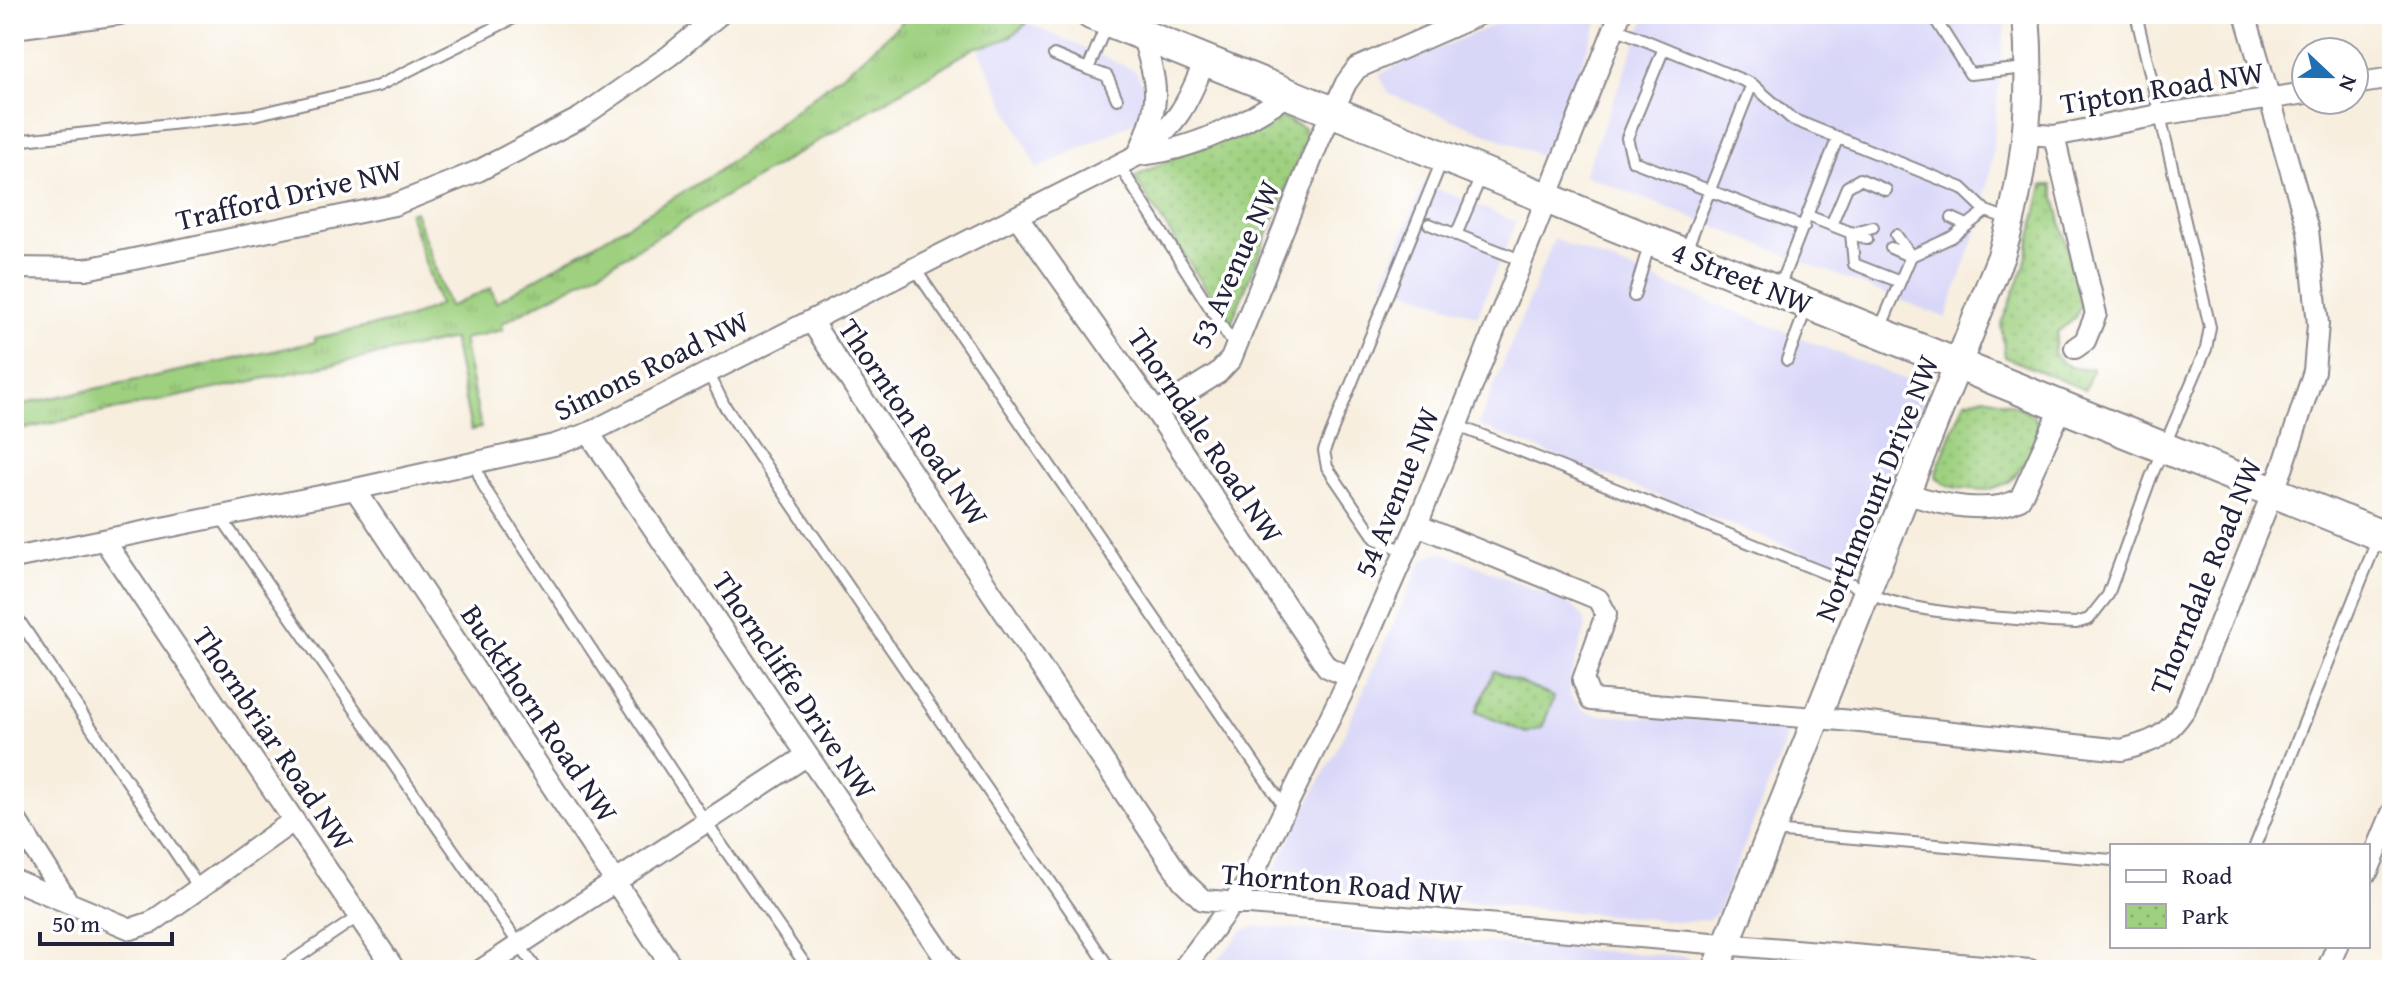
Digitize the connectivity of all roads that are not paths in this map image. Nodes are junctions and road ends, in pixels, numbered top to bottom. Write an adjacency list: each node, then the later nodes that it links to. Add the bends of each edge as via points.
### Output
1 (120, 14): 11 (street)
2 (522, 14): 29 (lane, via 378,86 254,115)
3 (720, 14): 54 (street, Trafford Drive NW, via 580,118 478,171 394,205 86,269)
4 (1480, 14): 25 (street, 53 Avenue NW, via 1367,62 1346,83)
5 (1932, 14): 16 (lane, via 1970,74)
6 (2026, 14): 16 (street, Northmount Drive NW)
7 (2136, 14): 26 (lane)
8 (2245, 14): 24 (street, Thorndale Road NW)
9 (1100, 18): 12 (main road, 4 Street NW); 17 (lane)
10 (1618, 21): 13 (lane); 35 (street, 54 Avenue NW)
11 (14, 28)
12 (1142, 35): 15 (main road, 4 Street NW); 31 (street, via 1157,92 1152,123)
13 (1664, 48): 19 (lane); 34 (lane, via 1627,138 1633,161)
14 (1054, 55): 17 (lane)
15 (1205, 60): 21 (main road, 4 Street NW); 31 (street, Simons Road NW, via 1169,130)
16 (2028, 68): 27 (street, Northmount Drive NW)
17 (1088, 69): 23 (lane, via 1107,76)
18 (2391, 83): 20 (street)
19 (1752, 84): 28 (lane, via 1792,119); 34 (lane)
20 (2370, 84)
21 (1290, 93): 25 (main road, 4 Street NW); 31 (street, Simons Road NW, via 1259,113 1179,147)
22 (2290, 96): 24 (street, Tipton Road NW)
23 (1117, 99)
24 (2269, 100): 26 (street, Tipton Road NW); 74 (street, Thorndale Road NW, via 2308,230 2318,324 2303,414)
25 (1333, 110): 30 (main road, 4 Street NW); 62 (street, 53 Avenue NW)
26 (2158, 115): 27 (street, Tipton Road NW); 71 (lane, via 2210,327 2206,349)
27 (2041, 135): 40 (street, Northmount Drive NW); 63 (street, via 2096,314 2085,341)
28 (1838, 137): 36 (lane, via 1962,188); 39 (lane)
29 (14, 141)
30 (1444, 156): 32 (main road, 4 Street NW); 81 (lane, via 1324,451 1327,467 1376,539)
31 (1128, 160): 37 (street, Simons Road NW); 62 (lane)
32 (1482, 172): 35 (main road, 4 Street NW); 46 (lane)
33 (1886, 190): 42 (lane, via 1860,179 1847,187)
34 (1711, 192): 39 (lane); 51 (lane)
35 (1547, 198): 49 (main road, 4 Street NW); 53 (street, 54 Avenue NW)
36 (1986, 211): 40 (lane); 43 (lane)
37 (1018, 218): 55 (street, Simons Road NW); 68 (street, Thorndale Road NW)
38 (1952, 218): 43 (lane)
39 (1806, 221): 42 (lane); 57 (lane)
40 (2012, 221): 65 (street, Northmount Drive NW)
41 (1429, 224): 46 (lane)
42 (1831, 225): 45 (lane)
43 (1967, 225): 52 (lane)
44 (1873, 227): 45 (lane)
45 (1851, 233): 48 (lane); 56 (lane, via 1854,264)
46 (1456, 235): 53 (lane)
47 (1896, 235): 52 (lane)
48 (1867, 239)
49 (1651, 241): 51 (main road, 4 Street NW); 58 (lane)
50 (1891, 248): 52 (lane)
51 (1685, 254): 57 (main road, 4 Street NW)
52 (1911, 256): 56 (lane)
53 (1521, 260): 69 (street, 54 Avenue NW)
54 (14, 268)
55 (915, 269): 60 (street, Simons Road NW); 88 (lane)
56 (1900, 282): 61 (lane)
57 (1777, 291): 59 (main road, 4 Street NW)
58 (1634, 296)
59 (1808, 304): 61 (main road, 4 Street NW); 64 (lane)
60 (811, 321): 66 (street, Simons Road NW); 101 (street, Thornton Road NW, via 1183,881 1203,900)
61 (1878, 333): 65 (main road, 4 Street NW)
62 (1235, 347): 68 (street, 53 Avenue NW, via 1218,373)
63 (2075, 348)
64 (1787, 360)
65 (1960, 366): 67 (main road, 4 Street NW); 75 (street, Northmount Drive NW)
66 (708, 372): 70 (street, Simons Road NW); 113 (lane, via 724,405)
67 (2062, 407): 71 (main road, 4 Street NW); 75 (street, via 2020,499 2008,506 1936,504)
68 (1156, 412): 85 (street, Thorndale Road NW, via 1327,667)
69 (1456, 425): 78 (street, 54 Avenue NW); 83 (lane, via 1852,584)
70 (589, 433): 72 (street, Simons Road NW); 87 (street, Thorncliffe Drive NW)
71 (2164, 449): 74 (main road, 4 Street NW); 83 (lane, via 2108,595 2089,619 2051,622 1899,604)
72 (473, 461): 73 (street, Simons Road NW); 92 (lane, via 485,489)
73 (355, 489): 77 (street, Simons Road NW); 97 (street, Buckthorn Road NW)
74 (2272, 493): 79 (main road, 4 Street NW); 86 (street, Thorndale Road NW, via 2185,709 2170,732 2150,742 2122,750)
75 (1909, 494): 83 (street, Northmount Drive NW)
76 (2392, 503): 79 (lane)
77 (220, 516): 80 (street, Simons Road NW); 103 (lane)
78 (1417, 525): 81 (street, 54 Avenue NW); 86 (street, Thorndale Road NW, via 1598,599 1606,614 1583,680 1591,700)
79 (2385, 538): 94 (lane)
80 (104, 540): 82 (street, Simons Road NW); 91 (street, Thornbriar Road NW)
81 (1405, 551): 85 (street, 54 Avenue NW)
82 (14, 558)
83 (1868, 595): 86 (street, Northmount Drive NW)
84 (14, 613): 99 (lane)
85 (1350, 677): 88 (street, 54 Avenue NW)
86 (1817, 719): 93 (street, Northmount Drive NW)
87 (806, 756): 92 (street); 112 (street, Thorncliffe Drive NW)
88 (1285, 808): 101 (street, 54 Avenue NW)
89 (2392, 813): 96 (street)
90 (14, 817): 100 (street)
91 (293, 821): 99 (street); 102 (street, Thornbriar Road NW)
92 (705, 821): 97 (street); 111 (lane)
93 (1772, 831): 95 (lane); 105 (street, Northmount Drive NW)
94 (2256, 844)
95 (2110, 860)
96 (2370, 866)
97 (615, 879): 103 (street); 110 (street, Buckthorn Road NW)
98 (14, 880): 100 (street)
99 (200, 889): 100 (street, via 152,922 131,929)
100 (68, 902)
101 (1234, 905): 105 (street, Thornton Road NW); 114 (street, 54 Avenue NW)
102 (359, 916): 106 (lane); 107 (street, Thornbriar Road NW)
103 (518, 943): 108 (street); 109 (lane)
104 (2336, 948): 116 (street)
105 (1721, 958): 115 (street, Thornton Road NW)
106 (279, 970)
107 (395, 970)
108 (481, 970)
109 (537, 970)
110 (674, 970)
111 (809, 970)
112 (953, 970)
113 (1111, 970)
114 (1182, 970)
115 (2030, 970)
116 (2327, 970)

